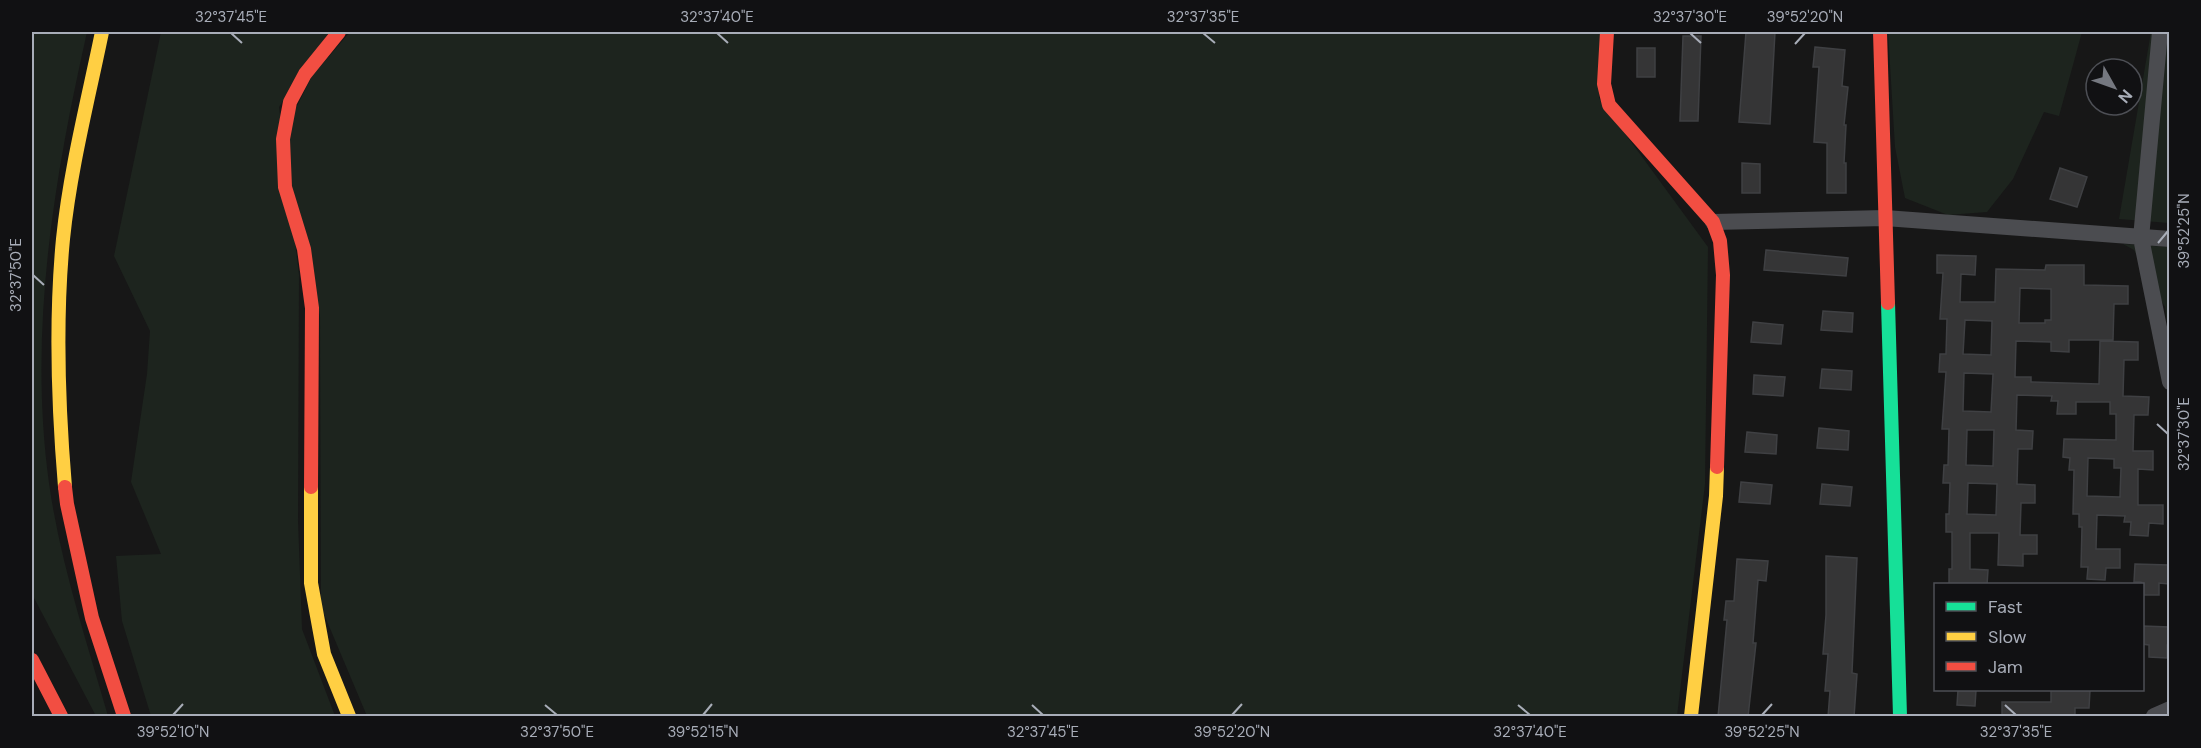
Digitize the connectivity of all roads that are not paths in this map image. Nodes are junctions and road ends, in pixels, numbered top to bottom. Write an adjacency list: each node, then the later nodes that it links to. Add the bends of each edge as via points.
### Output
1 (102, 32): 14 (main road, via 63,239 57,371 67,504 92,618)
2 (339, 32): 15 (main road, via 305,74 290,102 283,139 285,186 304,249 312,308 311,583 324,654)
3 (1607, 32): 7 (main road, via 1604,84 1609,105)
4 (1880, 32): 6 (main road)
5 (2160, 32): 8 (street)
6 (1885, 218): 7 (street); 8 (street); 17 (main road)
7 (1713, 222): 16 (main road, via 1720,241 1723,275 1716,496)
8 (2141, 238): 9 (street); 10 (street)
9 (2169, 239)
10 (2169, 377)
11 (32, 660): 13 (main road)
12 (2169, 709): 18 (street)
13 (61, 717)
14 (124, 717)
15 (349, 717)
16 (1691, 717)
17 (1900, 717)
18 (2154, 717)

